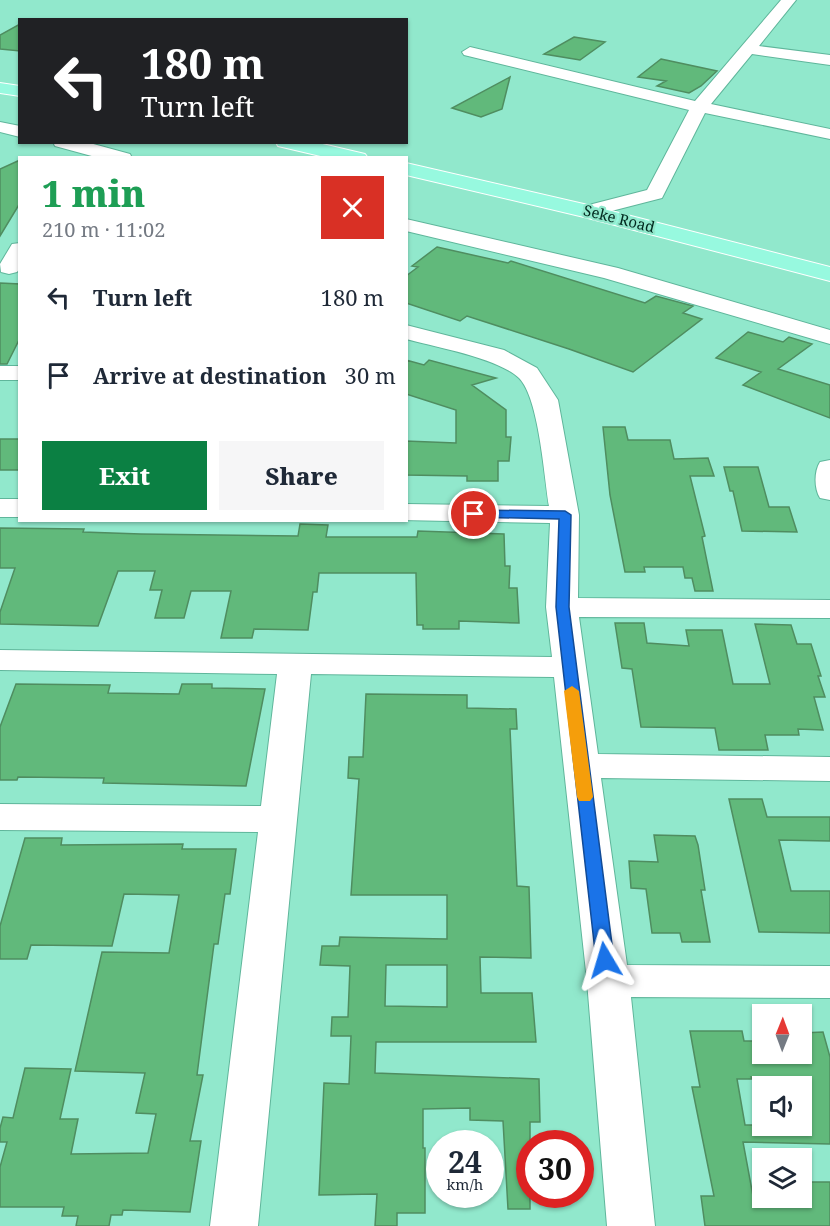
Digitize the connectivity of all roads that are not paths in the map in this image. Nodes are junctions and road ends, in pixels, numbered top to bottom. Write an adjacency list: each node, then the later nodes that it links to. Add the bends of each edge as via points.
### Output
1 (789, 0): 2 (street)
2 (748, 49): 4 (street); 7 (street)
3 (470, 52): 7 (street)
4 (830, 60)
5 (0, 88): 6 (main road)
6 (18, 91)
7 (699, 107): 10 (street); 16 (street, via 655,194)
8 (0, 127): 9 (street)
9 (18, 132)
10 (830, 134)
11 (70, 144): 13 (street)
12 (294, 144): 14 (main road)
13 (119, 156)
14 (349, 156)
15 (408, 169): 16 (main road, Seke Road)
16 (588, 211): 18 (main road, Seke Road)
17 (408, 225): 20 (street, via 610,273)
18 (830, 274)
19 (408, 333): 28 (street, via 495,355 528,373 545,400)
20 (830, 338)
21 (0, 373): 22 (street)
22 (18, 373)
23 (830, 468): 24 (street)
24 (830, 492)
25 (0, 508): 26 (street)
26 (18, 508)
27 (408, 513): 28 (street)
28 (565, 515): 29 (street)
29 (562, 607): 30 (street); 33 (street)
30 (830, 609)
31 (0, 660): 32 (street)
32 (295, 665): 33 (street); 37 (street)
33 (569, 667): 34 (street)
34 (581, 766): 35 (street); 38 (street)
35 (830, 769)
36 (0, 817): 37 (street)
37 (279, 819): 40 (street)
38 (608, 981): 39 (street); 41 (street)
39 (830, 982)
40 (234, 1226)
41 (631, 1226)

